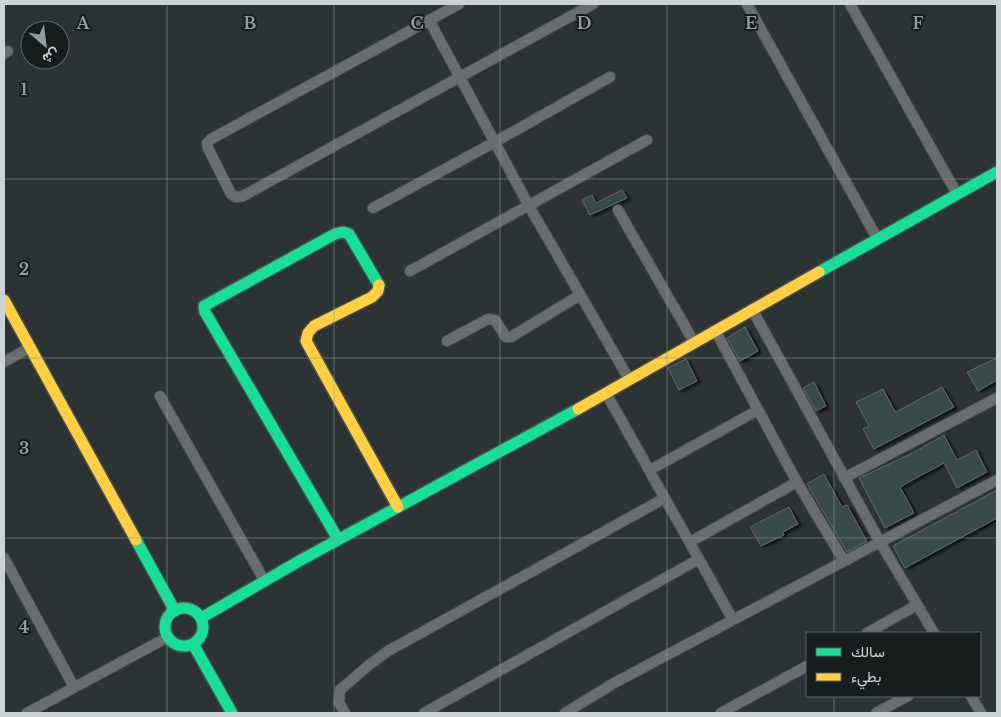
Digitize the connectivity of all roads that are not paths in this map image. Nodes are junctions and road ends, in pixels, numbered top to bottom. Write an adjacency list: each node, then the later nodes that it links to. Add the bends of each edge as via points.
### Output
1 (459, 4): 5 (street)
2 (592, 4): 7 (street)
3 (747, 4): 15 (street)
4 (850, 4): 11 (street)
5 (428, 20): 7 (street); 7 (street, via 207,143 231,194 242,196)
6 (610, 77): 9 (street)
7 (459, 78): 9 (street)
8 (647, 140): 12 (street)
9 (495, 142): 12 (street); 13 (street)
10 (997, 172): 11 (street)
11 (957, 194): 15 (street)
12 (529, 206): 16 (street); 17 (street)
13 (373, 208)
14 (618, 210): 22 (street)
15 (877, 238): 19 (street)
16 (410, 271)
17 (580, 295): 21 (street, via 511,337 506,337 495,320 488,318); 25 (street)
18 (4, 300): 23 (street)
19 (752, 308): 20 (street); 31 (street)
20 (715, 330): 22 (street); 29 (street)
21 (447, 341)
22 (694, 342): 25 (street)
23 (29, 348): 24 (street); 44 (street)
24 (4, 362)
25 (629, 379): 26 (street)
26 (606, 393): 30 (street); 35 (street)
27 (160, 396): 42 (street)
28 (997, 398): 31 (street)
29 (758, 410): 30 (street); 33 (street)
30 (650, 470): 34 (street)
31 (844, 478): 38 (street)
32 (997, 480): 38 (street)
33 (797, 482): 37 (street); 41 (street)
34 (665, 498): 37 (street); 58 (street, via 388,651 340,690 340,703)
35 (398, 506): 36 (street); 36 (street, via 306,341 314,326 378,292 379,285 349,234 343,232 326,238 204,306)
36 (338, 539): 42 (street)
37 (690, 542): 40 (street)
38 (880, 542): 41 (street); 43 (street)
39 (4, 558): 52 (street)
40 (699, 559): 46 (street); 55 (street)
41 (844, 561): 46 (street)
42 (264, 580): 45 (street)
43 (917, 606): 47 (street); 48 (street)
44 (175, 611): 45 (street, via 192,610); 49 (street, via 167,620)
45 (201, 618): 50 (street, via 203,630)
46 (733, 620): 59 (street)
47 (869, 632)
48 (933, 632)
49 (168, 637): 50 (street, via 182,646); 52 (street)
50 (193, 644): 57 (street)
51 (806, 667): 60 (street)
52 (74, 687): 56 (street)
53 (906, 697): 61 (street)
54 (972, 697): 62 (street)
55 (429, 712)
56 (27, 713)
57 (232, 713)
58 (345, 713)
59 (565, 713)
60 (721, 713)
61 (876, 713)
62 (981, 713)

